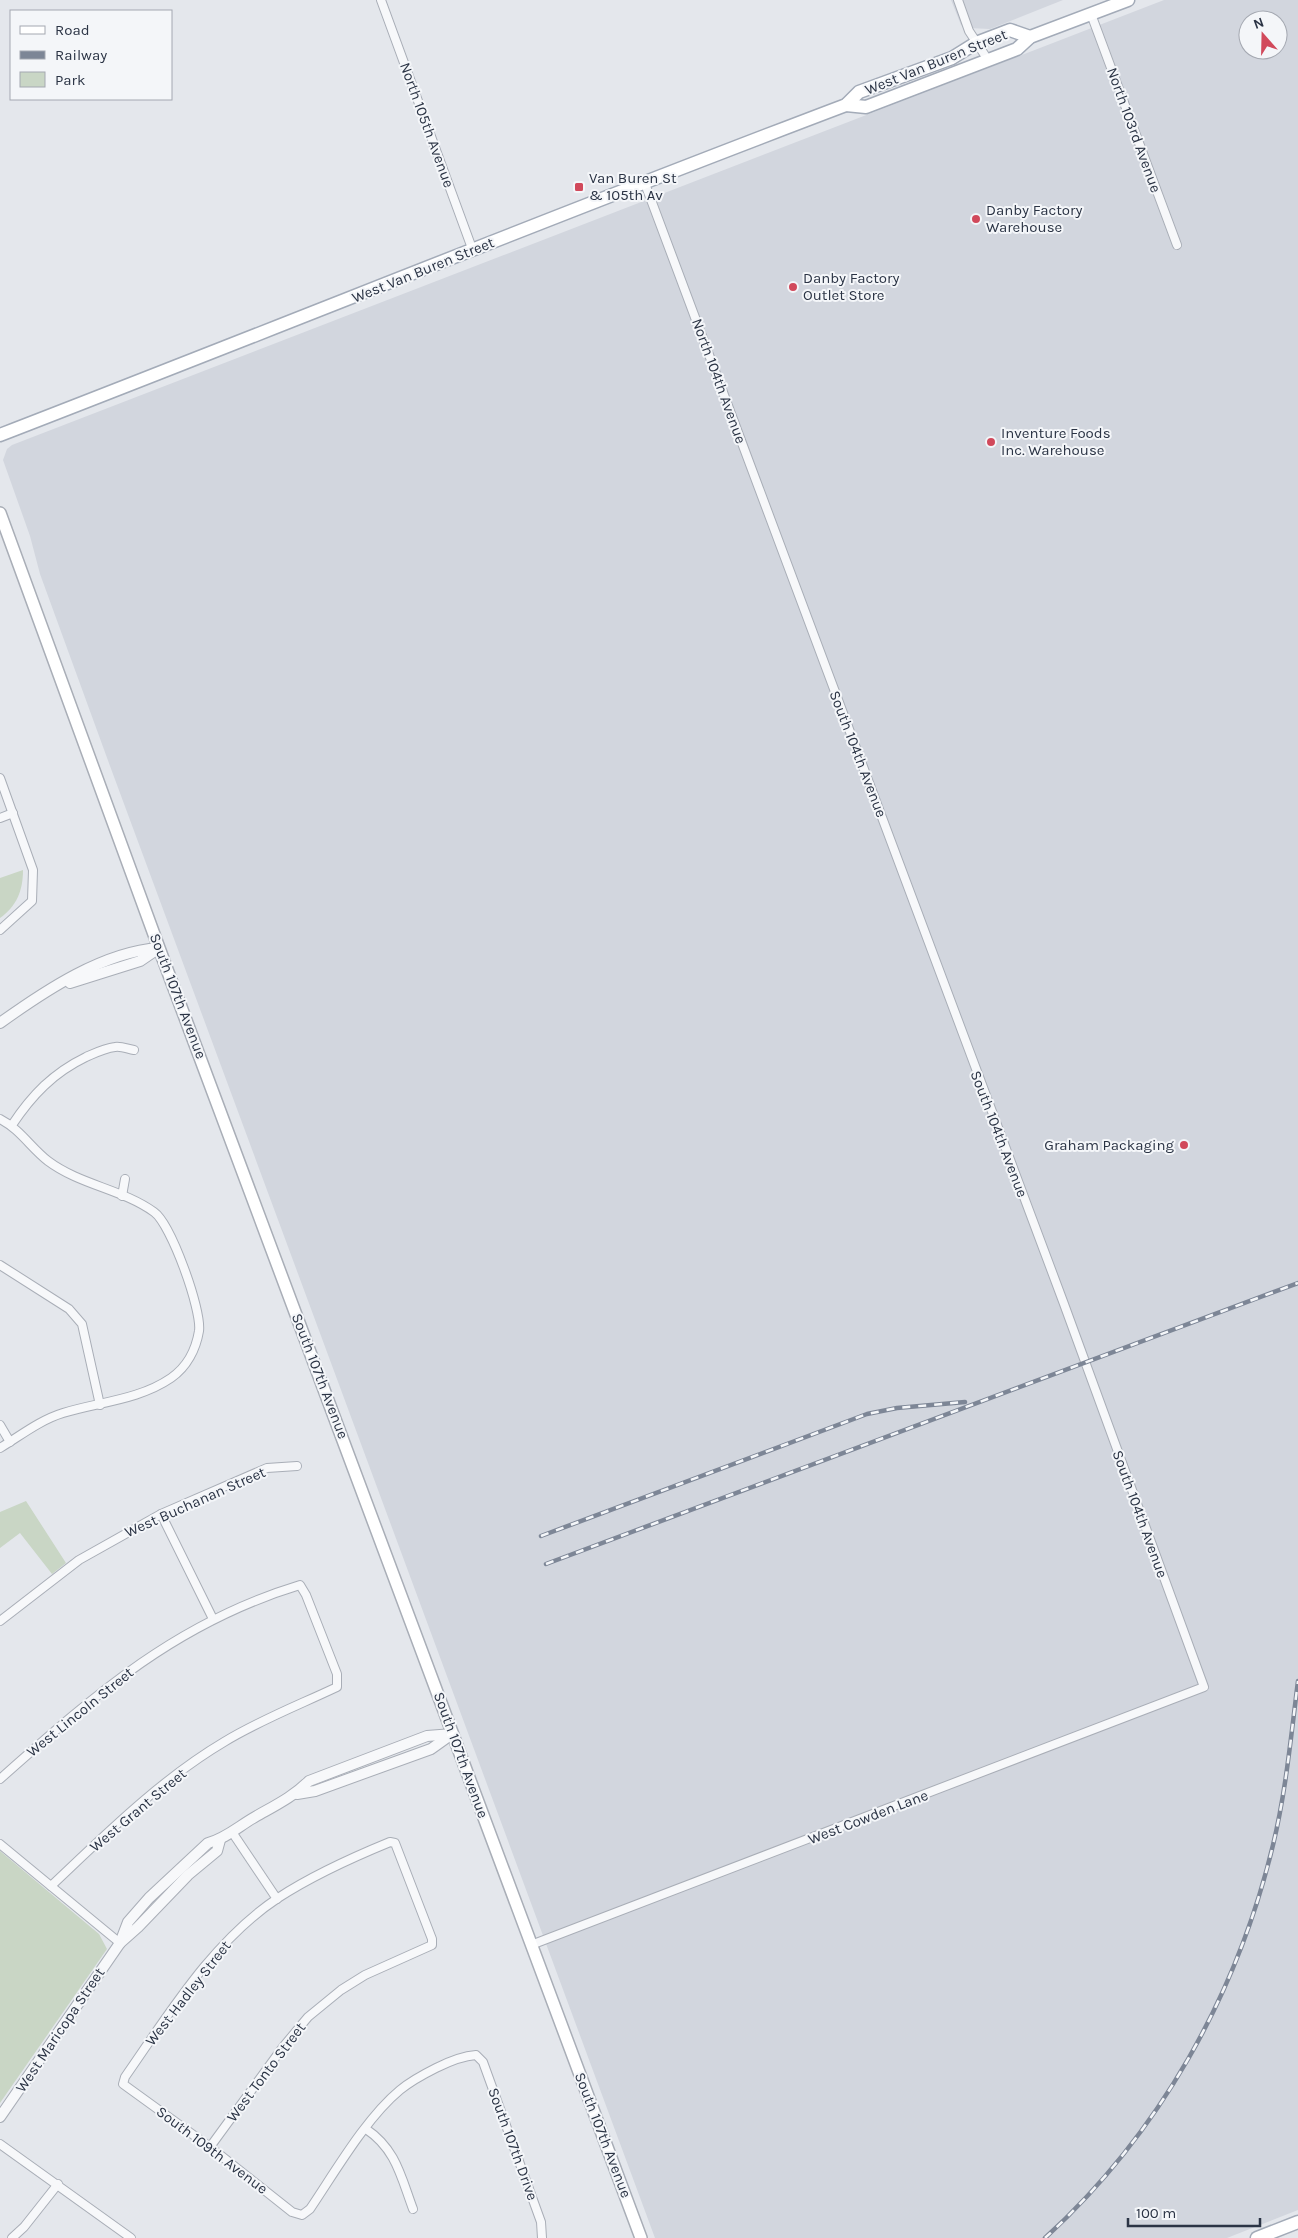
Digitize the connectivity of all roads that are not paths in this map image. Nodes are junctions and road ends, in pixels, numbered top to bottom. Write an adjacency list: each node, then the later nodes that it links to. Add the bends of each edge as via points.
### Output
1 (381, 0): 12 (street, North 105th Avenue)
2 (958, 0): 6 (street)
3 (1128, 0): 4 (main road, West Van Buren Street)
4 (1091, 14): 5 (main road, West Van Buren Street); 11 (street, North 103rd Avenue)
5 (1030, 36): 6 (main road, West Van Buren Street, via 1010,30); 7 (main road, West Van Buren Street, via 1017,49)
6 (976, 43): 7 (street); 8 (main road, via 956,65 915,81); 9 (main road, West Van Buren Street, via 952,58 859,92)
7 (988, 60): 8 (main road, West Van Buren Street)
8 (907, 91): 9 (main road, West Van Buren Street, via 866,107)
9 (846, 105): 10 (main road, West Van Buren Street)
10 (644, 181): 12 (main road, West Van Buren Street); 15 (street, North 104th Avenue)
11 (1177, 245)
12 (473, 251): 13 (main road, West Van Buren Street)
13 (0, 435)
14 (0, 513): 20 (main road, South 107th Avenue)
15 (793, 582): 37 (street, South 104th Avenue)
16 (0, 778): 17 (street)
17 (13, 813): 18 (street); 19 (street, via 33,870 32,901)
18 (0, 818)
19 (0, 930)
20 (159, 948): 21 (street, via 135,950 103,961 25,1005); 38 (main road, South 107th Avenue)
21 (0, 1023)
22 (134, 1050): 24 (street, via 116,1046 99,1050 64,1068 46,1082)
23 (0, 1119): 24 (street)
24 (12, 1125): 26 (street, via 48,1161 83,1182)
25 (126, 1179): 26 (street)
26 (122, 1196): 28 (street, via 155,1212 164,1224 195,1302 200,1328 194,1353 171,1378)
27 (0, 1265): 28 (street, via 69,1309 82,1324)
28 (100, 1405): 30 (street, via 61,1414)
29 (0, 1425): 30 (street)
30 (10, 1442): 31 (street)
31 (0, 1448)
32 (297, 1466): 33 (street, West Buchanan Street, via 267,1468)
33 (161, 1514): 34 (street); 35 (street, West Buchanan Street, via 79,1560)
34 (213, 1619): 36 (street, West Lincoln Street, via 300,1585 337,1674); 39 (street, West Lincoln Street, via 154,1653 108,1685)
35 (0, 1621)
36 (337, 1687): 42 (street, West Grant Street, via 224,1742 186,1768 151,1795)
37 (1204, 1687): 46 (street, West Cowden Lane)
38 (453, 1734): 40 (street, West Maricopa Street, via 427,1736 309,1781 296,1794); 46 (main road, South 107th Avenue)
39 (0, 1780)
40 (232, 1832): 43 (street); 44 (street, West Maricopa Street, via 220,1840 218,1851 188,1875)
41 (0, 1844): 42 (street)
42 (51, 1886): 44 (street)
43 (277, 1899): 45 (street, West Hadley Street, via 348,1859 390,1842 395,1843); 47 (street, West Hadley Street, via 228,1940 195,1979)
44 (120, 1943): 48 (street, West Maricopa Street)
45 (432, 1945): 51 (street, West Tonto Street, via 366,1975 341,1990 308,2017)
46 (531, 1945): 58 (main road, South 107th Avenue)
47 (123, 2084): 51 (street, South 109th Avenue)
48 (0, 2117)
49 (366, 2129): 51 (street, South 109th Avenue, via 310,2209 302,2215 292,2212); 53 (street, via 381,2139 392,2154); 55 (street, South 107th Drive, via 406,2085 442,2065 476,2055 483,2062 541,2222)
50 (0, 2144): 52 (street)
51 (210, 2147)
52 (58, 2184): 56 (street); 57 (street)
53 (414, 2209)
54 (1298, 2222): 59 (main road)
55 (543, 2237)
56 (12, 2238)
57 (131, 2238)
58 (641, 2238)
59 (1257, 2238)

